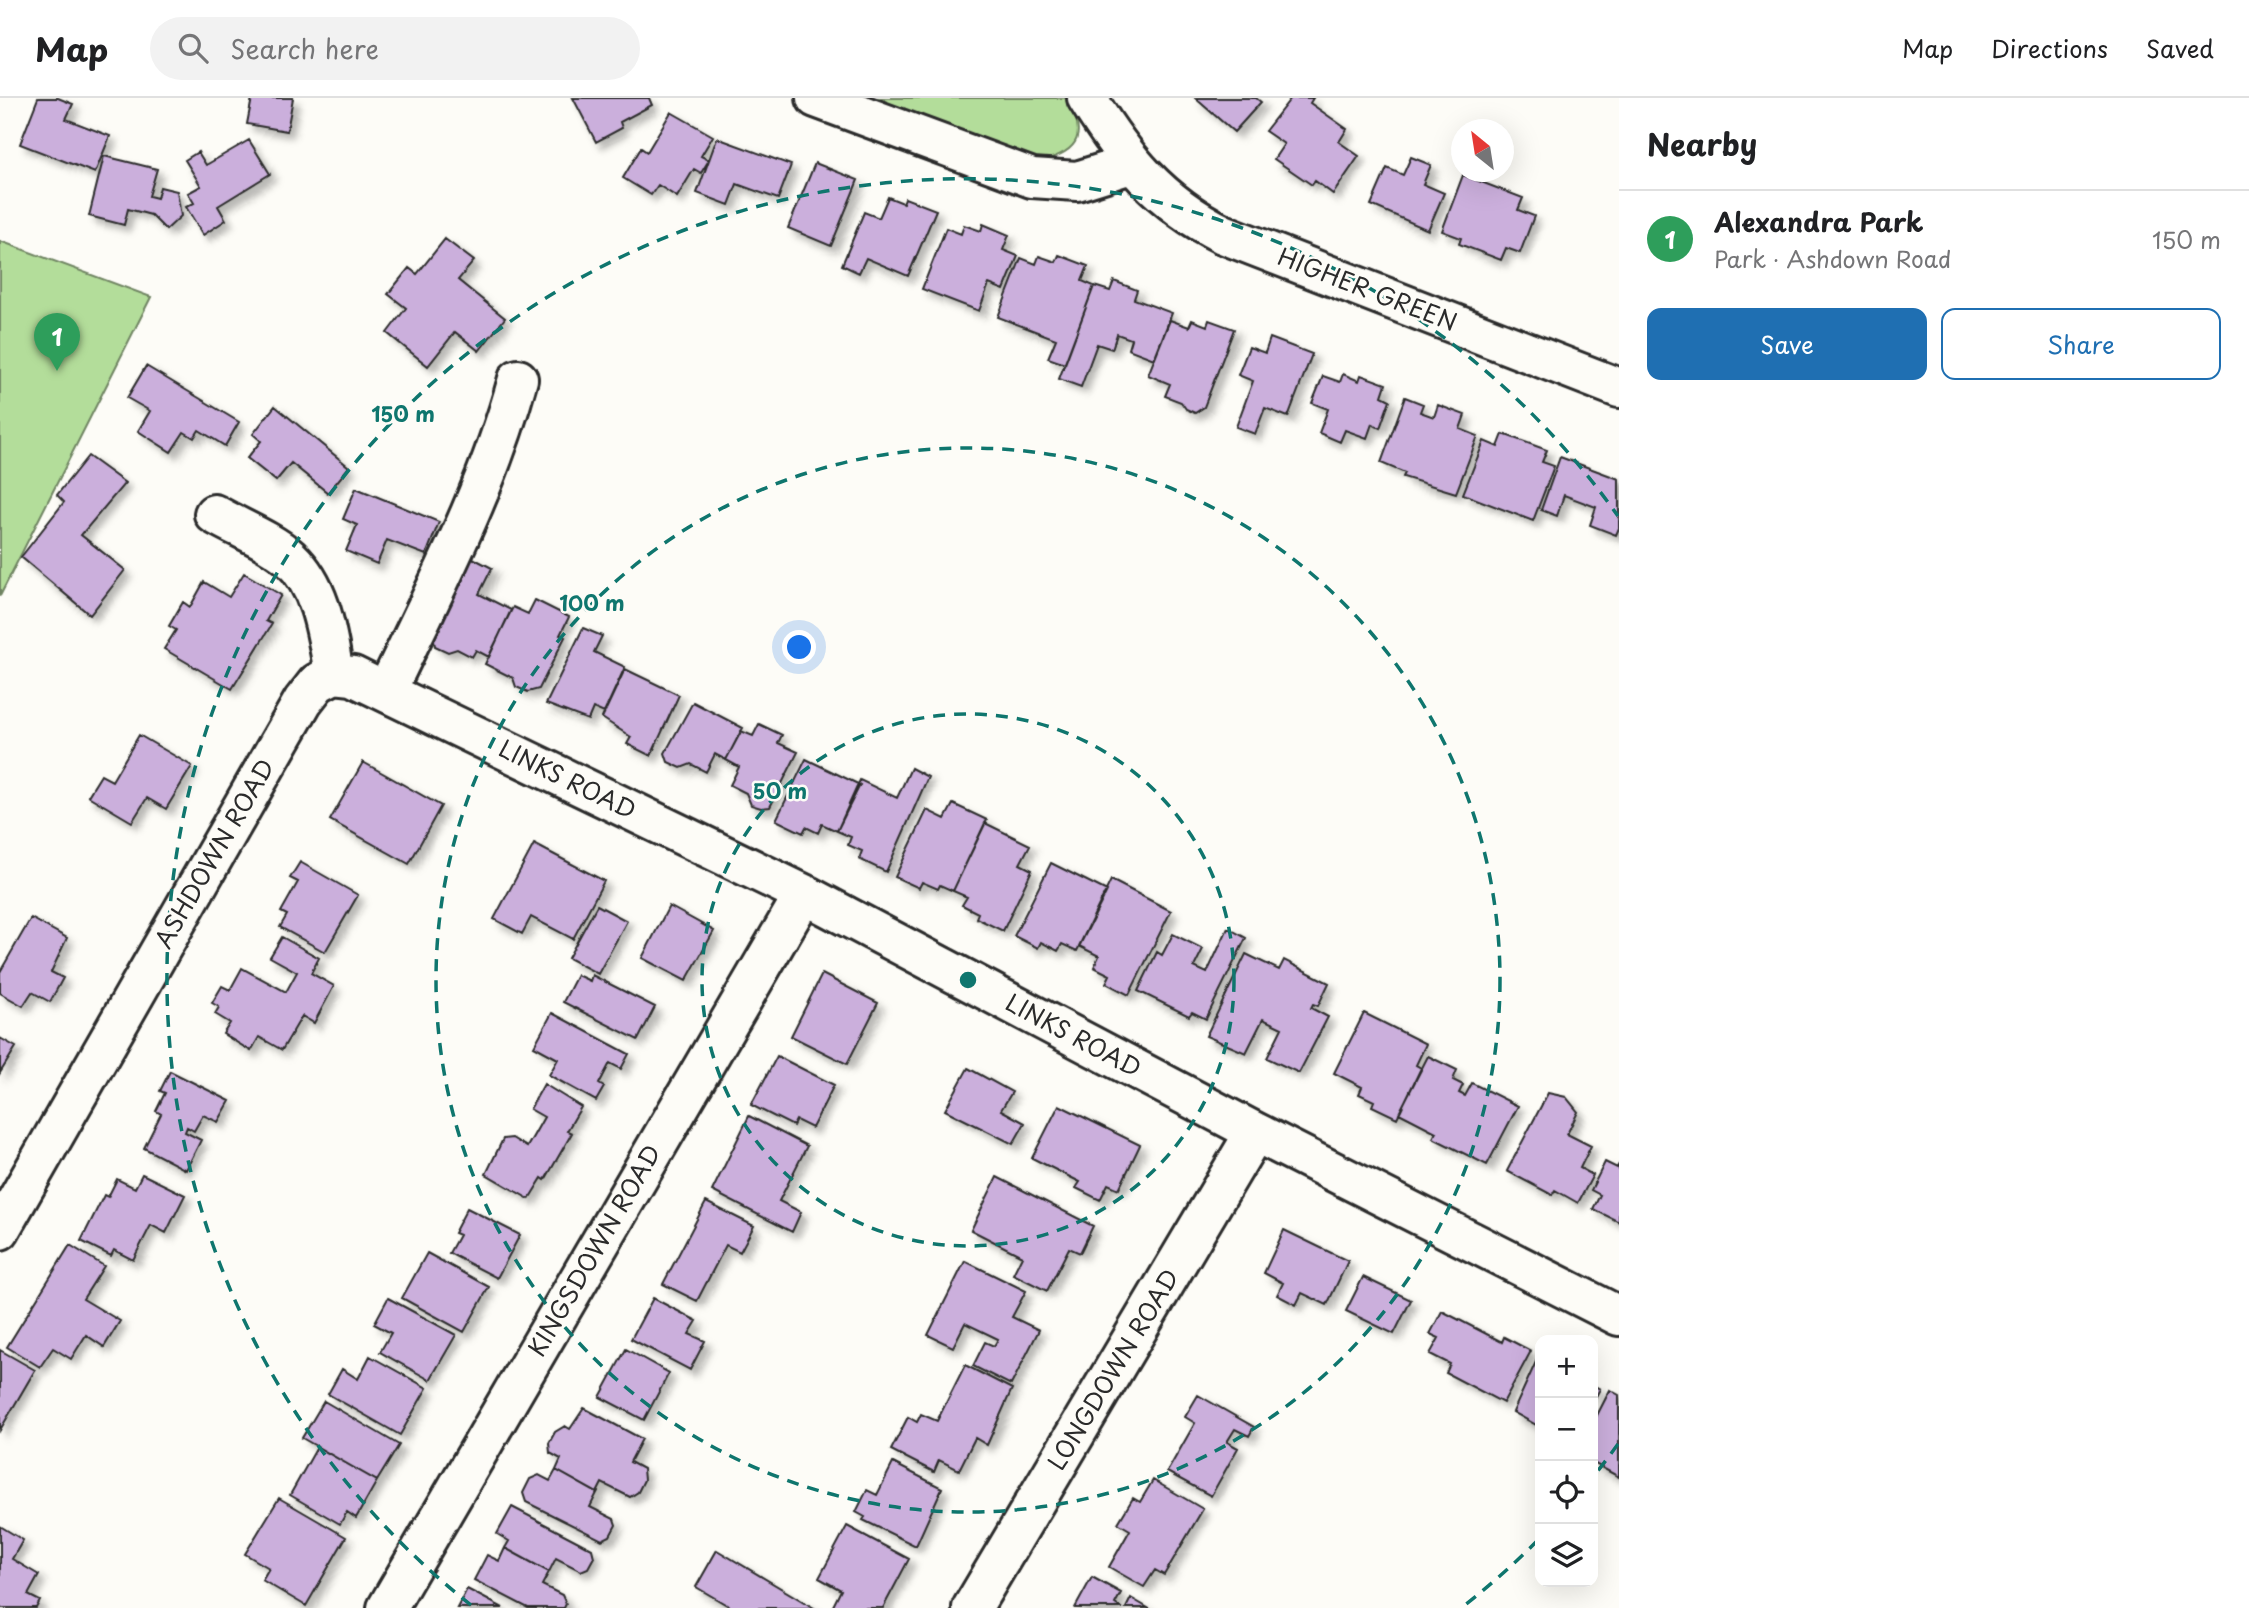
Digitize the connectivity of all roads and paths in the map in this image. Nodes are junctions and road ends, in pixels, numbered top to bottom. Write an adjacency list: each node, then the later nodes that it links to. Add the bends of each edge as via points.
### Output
1 (816, 98): 3 (street, via 1032,178 1077,181)
2 (1087, 98): 3 (street, HIGHER GREEN)
3 (1131, 164): 5 (street, HIGHER GREEN, via 1188,216 1223,234)
4 (518, 379): 8 (street, via 501,440 467,523)
5 (1619, 388)
6 (214, 514): 7 (street, via 289,557 309,580 326,625)
7 (334, 674): 8 (street, LINKS ROAD, via 354,676); 11 (street, ASHDOWN ROAD, via 317,683 303,701)
8 (386, 692): 9 (street, LINKS ROAD)
9 (804, 894): 10 (street, LINKS ROAD); 13 (street, KINGSDOWN ROAD)
10 (1255, 1132): 12 (street, LINKS ROAD); 14 (street, LONGDOWN ROAD)
11 (0, 1230)
12 (1619, 1316)
13 (387, 1608)
14 (972, 1608)

